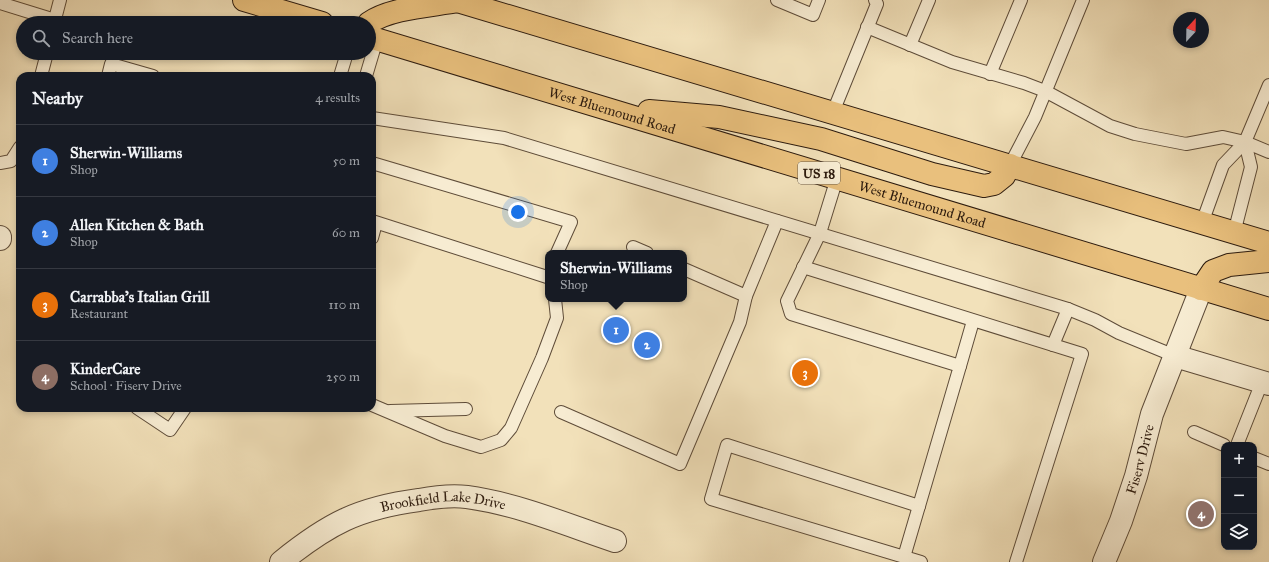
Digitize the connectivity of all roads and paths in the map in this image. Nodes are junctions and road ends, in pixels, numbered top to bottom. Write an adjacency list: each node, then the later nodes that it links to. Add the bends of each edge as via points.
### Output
1 (60, 0): 12 (lane)
2 (244, 0): 13 (main road)
3 (456, 0): 14 (main road, via 394,12 377,18); 30 (main road)
4 (778, 0): 5 (lane, via 813,15)
5 (819, 0)
6 (875, 0): 15 (lane, via 877,4)
7 (929, 0): 17 (lane)
8 (1021, 0): 26 (lane)
9 (1083, 0): 28 (lane)
10 (0, 3): 11 (lane)
11 (40, 16)
12 (56, 16)
13 (298, 16)
14 (376, 21)
15 (868, 27): 17 (lane); 30 (lane)
16 (376, 34): 29 (main road, West Bluemound Road / US 18)
17 (910, 45): 26 (lane)
18 (45, 60): 21 (lane)
19 (345, 60): 24 (lane)
20 (368, 60): 25 (lane)
21 (42, 72)
22 (109, 72): 23 (lane, via 111,64)
23 (139, 72)
24 (341, 72)
25 (367, 72)
26 (990, 74): 28 (lane)
27 (1269, 85): 32 (lane)
28 (1045, 91): 32 (lane, via 1110,126 1135,134 1186,144 1223,137); 37 (lane)
29 (606, 107): 37 (main road, via 719,117 821,139 932,174 984,186 994,184 1004,176); 38 (main road, West Bluemound Road / US 18)
30 (833, 112): 37 (main road)
31 (376, 119): 39 (lane, via 504,138)
32 (1245, 142): 33 (lane); 41 (lane, via 1223,165); 43 (lane, via 1251,167)
33 (1269, 152)
34 (16, 153): 35 (lane, via 11,161)
35 (0, 163)
36 (376, 163): 46 (lane, via 571,222)
37 (1010, 165): 41 (main road)
38 (837, 178): 42 (lane); 52 (main road, West Bluemound Road / US 18)
39 (777, 221): 42 (lane); 53 (lane)
40 (376, 223): 51 (lane)
41 (1202, 223): 43 (main road)
42 (820, 233): 49 (lane); 55 (lane)
43 (1234, 233): 44 (main road)
44 (1269, 243)
45 (633, 247): 47 (lane)
46 (558, 250)
47 (640, 250)
48 (1269, 261): 52 (main road, via 1229,265 1213,271)
49 (803, 267): 57 (lane); 60 (lane, via 787,301 791,314)
50 (687, 270): 53 (lane)
51 (545, 276)
52 (1202, 289): 56 (main road, West Bluemound Road / US 18); 59 (street, Fiserv Drive)
53 (746, 296): 67 (lane, via 740,322 680,464)
54 (555, 302): 64 (lane, via 557,318 542,358 511,428 501,440 481,447 445,436)
55 (1068, 309): 58 (lane); 59 (lane)
56 (1269, 309)
57 (973, 321): 58 (lane); 60 (lane)
58 (1053, 345): 78 (lane, via 1082,354)
59 (1175, 356): 61 (street); 79 (street, Fiserv Drive, via 1152,414 1136,476)
60 (960, 366): 73 (lane)
61 (1266, 383): 69 (lane)
62 (376, 407): 64 (lane)
63 (466, 409): 64 (lane)
64 (385, 411)
65 (143, 412): 66 (lane, via 170,430)
66 (182, 412)
67 (561, 412)
68 (1194, 432): 70 (lane)
69 (1238, 442)
70 (1221, 444)
71 (1257, 459): 72 (lane)
72 (1269, 464)
73 (919, 506): 75 (lane); 75 (lane, via 727,445 711,499)
74 (615, 541): 76 (street, Brookfield Lake Drive, via 495,503 466,497 441,497 387,504 362,512 340,521)
75 (904, 557): 77 (lane)
76 (281, 562)
77 (921, 562)
78 (1016, 562)
79 (1104, 562)

